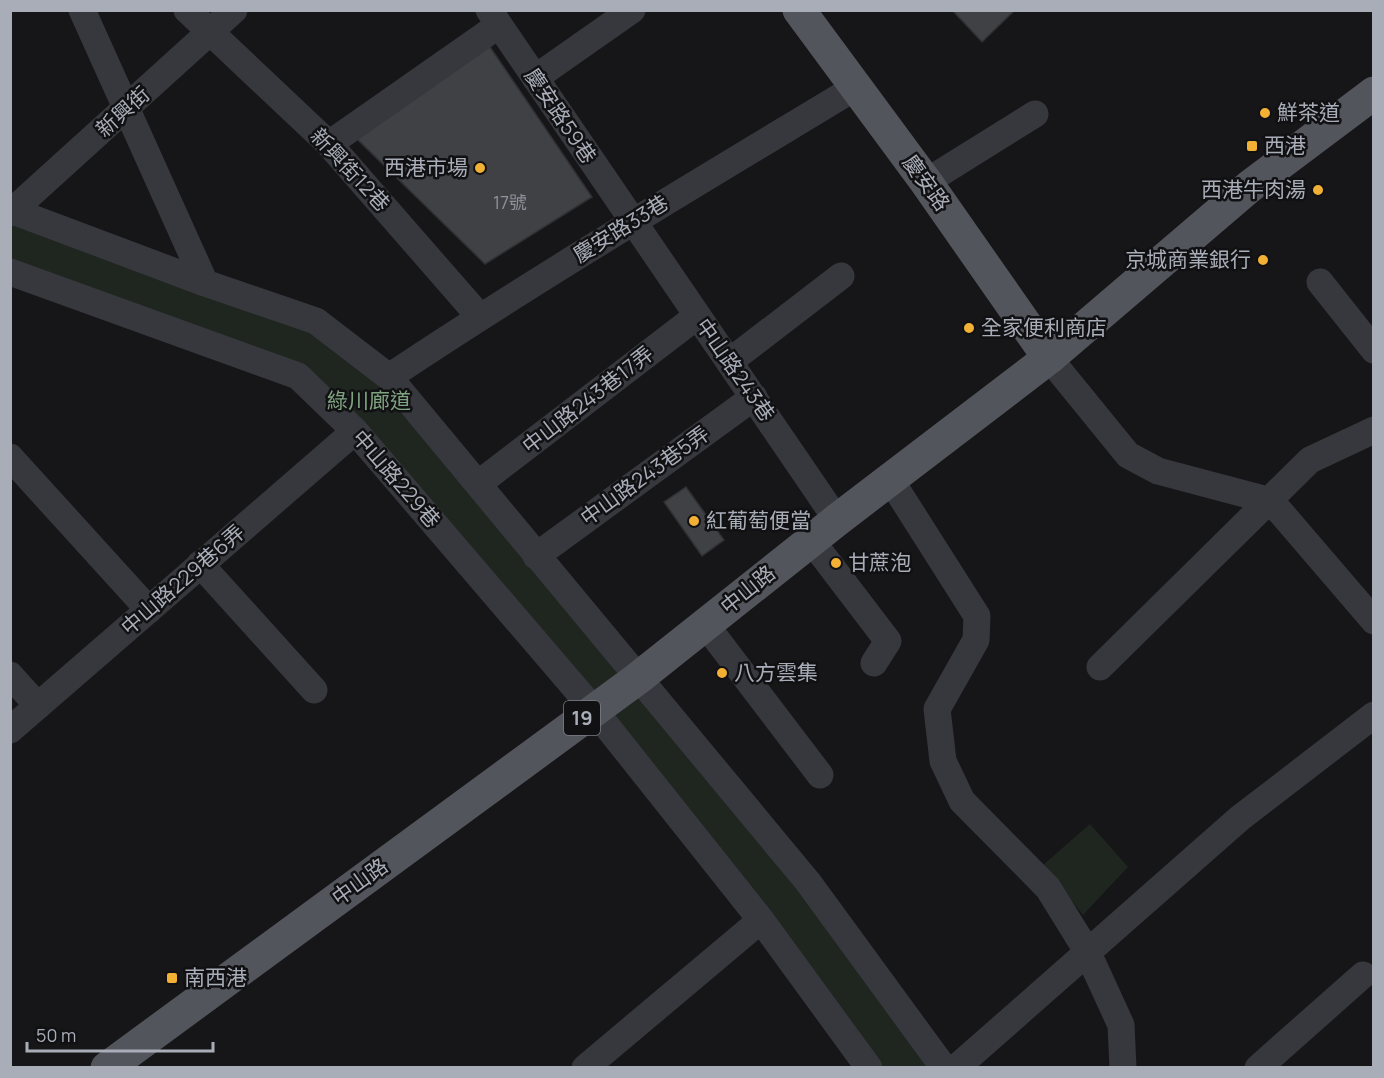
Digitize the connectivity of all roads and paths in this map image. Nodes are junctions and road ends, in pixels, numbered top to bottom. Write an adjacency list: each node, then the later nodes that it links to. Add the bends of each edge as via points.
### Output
1 (82, 10): 11 (street)
2 (187, 10): 7 (street, 新興街12巷)
3 (234, 10): 7 (street, 新興街)
4 (632, 10): 8 (street)
5 (799, 10): 9 (main road, 慶安路)
6 (494, 18): 8 (street, 慶安路59巷); 13 (street)
7 (209, 32): 11 (street, 新興街); 13 (street, 新興街12巷)
8 (535, 78): 16 (street, 慶安路59巷)
9 (856, 87): 14 (main road, 慶安路); 16 (street, 慶安路33巷)
10 (1374, 93): 24 (main road, 中山路 / 19, via 1249,187)
11 (128, 108): 15 (street, 新興街); 20 (street)
12 (1035, 114): 14 (street)
13 (329, 144): 22 (street, 新興街12巷)
14 (927, 182): 24 (main road, 慶安路)
15 (12, 212): 20 (street)
16 (632, 222): 21 (street, 中山路243巷); 22 (street, 慶安路33巷)
17 (10, 272): 29 (street, 中山路229巷, via 298,376)
18 (841, 276): 25 (street)
19 (1320, 282): 23 (street)
20 (205, 283): 26 (street, via 316,321)
21 (697, 316): 25 (street, 中山路243巷); 32 (street, 中山路243巷17弄)
22 (480, 317): 26 (street, 慶安路33巷)
23 (1374, 350)
24 (1049, 358): 31 (main road, 中山路 / 19); 33 (street, via 1128,455 1158,471)
25 (729, 362): 27 (street, 中山路243巷)
26 (389, 377): 32 (street)
27 (754, 397): 34 (street, 中山路243巷); 36 (street, 中山路243巷5弄)
28 (1374, 430): 33 (street, via 1310,460)
29 (355, 431): 37 (street, 中山路229巷6弄); 47 (street, 中山路229巷)
30 (10, 457): 38 (street)
31 (890, 479): 34 (main road, 中山路 / 19); 52 (street, via 977,616 976,640 937,709 943,761 962,801 1048,888)
32 (478, 484): 36 (street)
33 (1271, 501): 39 (street); 42 (street)
34 (837, 520): 35 (main road, 中山路 / 19)
35 (811, 540): 40 (main road, 中山路 / 19); 41 (street, via 888,641)
36 (536, 556): 44 (street)
37 (200, 564): 38 (street, 中山路229巷6弄); 45 (street)
38 (149, 610): 46 (street, 中山路229巷6弄)
39 (1374, 621)
40 (705, 624): 44 (main road, 中山路 / 19); 50 (street)
41 (874, 663)
42 (1100, 667)
43 (10, 675): 46 (street)
44 (637, 679): 47 (main road, 中山路 / 19); 57 (street, via 808,882)
45 (314, 690)
46 (38, 706): 49 (street, 中山路229巷6弄)
47 (594, 710): 51 (street, 中山路229巷); 54 (main road, 中山路 / 19)
48 (1374, 715): 52 (street, via 1240,818)
49 (10, 730)
50 (820, 775)
51 (761, 920): 55 (street); 56 (street, 中山路229巷)
52 (1087, 951): 58 (street); 59 (street, via 1121,1025)
53 (1363, 975): 60 (street)
54 (107, 1068)
55 (585, 1068)
56 (870, 1068)
57 (944, 1068)
58 (956, 1068)
59 (1123, 1068)
60 (1258, 1068)

